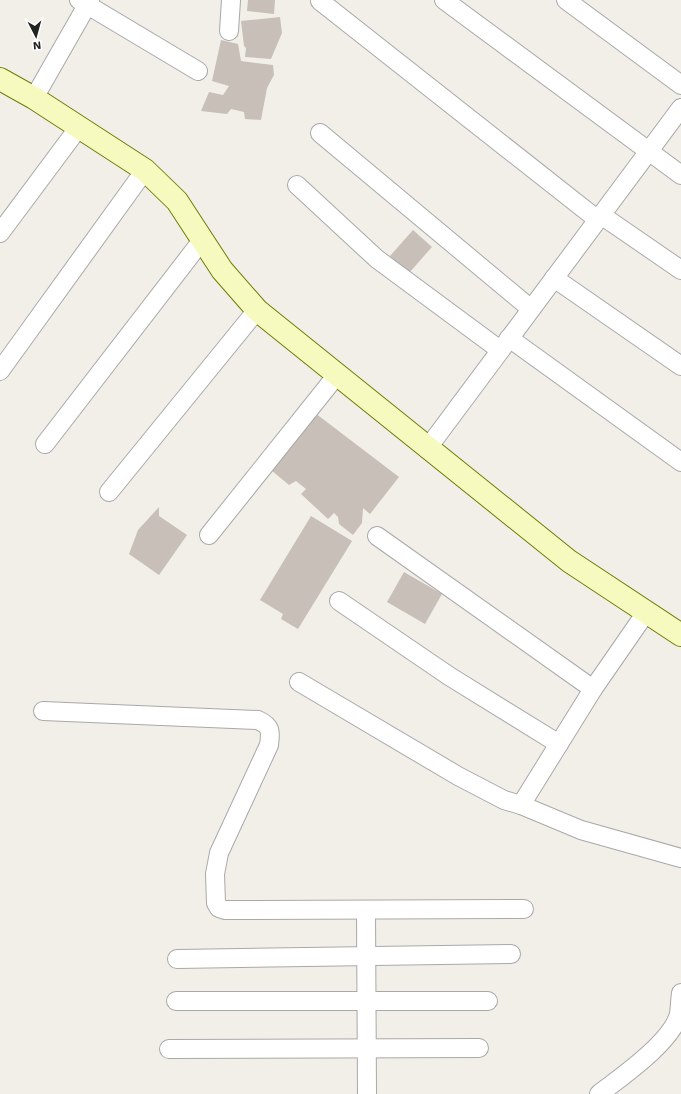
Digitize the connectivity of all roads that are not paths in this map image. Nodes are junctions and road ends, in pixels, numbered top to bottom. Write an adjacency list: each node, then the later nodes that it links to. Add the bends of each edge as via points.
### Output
1 (231, 0): 6 (street)
2 (444, 0): 14 (street)
3 (566, 0): 9 (street)
4 (320, 1): 18 (street)
5 (86, 2): 7 (street); 10 (street)
6 (229, 31)
7 (198, 71)
8 (0, 79): 10 (street)
9 (681, 85)
10 (34, 98): 12 (street)
11 (681, 108): 14 (street)
12 (79, 127): 15 (street); 19 (street)
13 (320, 133): 23 (street)
14 (648, 152): 16 (street); 18 (street)
15 (145, 170): 20 (street, via 177,202); 27 (street)
16 (681, 176)
17 (297, 185): 25 (street, via 378,259)
18 (599, 217): 21 (street); 22 (street)
19 (0, 233)
20 (203, 240): 24 (street, via 222,270); 29 (street)
21 (681, 270)
22 (554, 278): 23 (street); 26 (street)
23 (530, 309): 25 (street)
24 (257, 310): 28 (street); 32 (street)
25 (504, 344): 30 (street); 31 (street)
26 (681, 366)
27 (0, 371)
28 (336, 376): 30 (street); 33 (street)
29 (45, 444)
30 (427, 449): 36 (street, via 568,561)
31 (681, 462)
32 (109, 492)
33 (209, 534)
34 (377, 536): 39 (street)
35 (338, 601): 41 (street, via 449,676)
36 (647, 611): 37 (street); 39 (street)
37 (681, 635)
38 (299, 682): 42 (street, via 458,776)
39 (593, 689): 41 (street)
40 (43, 711): 44 (street, via 258,720 267,724 271,731 269,745 219,854 215,874 216,903 219,908 225,910)
41 (559, 744): 42 (street)
42 (520, 806): 43 (street, via 581,830)
43 (681, 858)
44 (366, 910): 45 (street); 47 (street)
45 (524, 910)
46 (511, 954): 47 (street)
47 (366, 956): 48 (street); 50 (street)
48 (177, 959)
49 (681, 993): 57 (street, via 678,1015 671,1029 658,1045)
50 (366, 1000): 51 (street); 52 (street); 53 (street)
51 (176, 1001)
52 (488, 1002)
53 (367, 1047): 54 (street); 55 (street); 56 (street)
54 (479, 1048)
55 (169, 1049)
56 (367, 1094)
57 (599, 1094)

